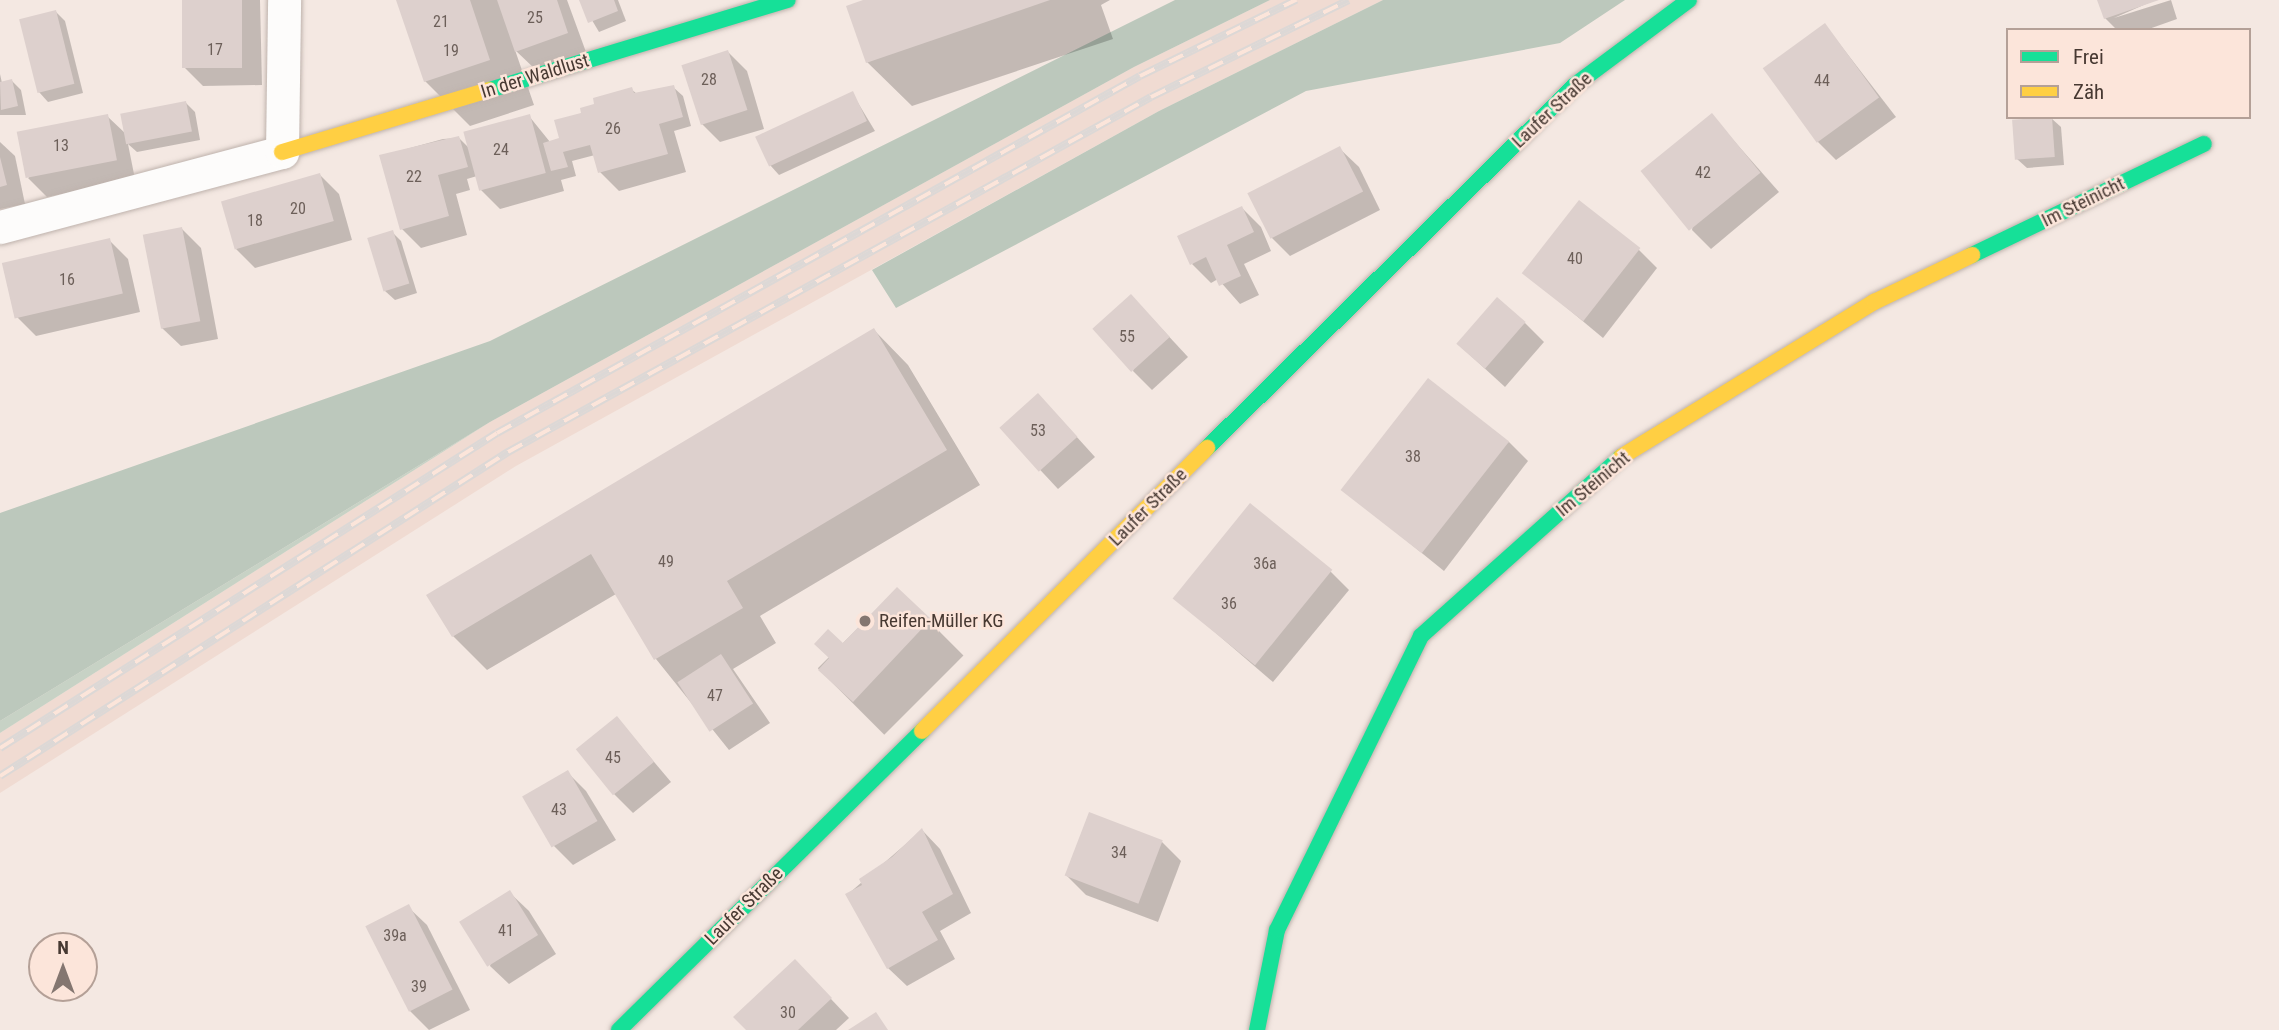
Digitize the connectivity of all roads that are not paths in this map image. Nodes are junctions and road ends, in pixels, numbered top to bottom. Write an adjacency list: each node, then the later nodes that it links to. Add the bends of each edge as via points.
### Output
1 (284, 0): 5 (street)
2 (788, 0): 5 (street, In der Waldlust)
3 (1689, 0): 7 (street, Laufer Straße, via 1575,85)
4 (2204, 144): 8 (street, Im Steinicht, via 1874,302 1618,458 1421,636 1277,930)
5 (282, 152): 6 (street, In der Waldlust)
6 (0, 227)
7 (619, 1030)
8 (1257, 1030)

